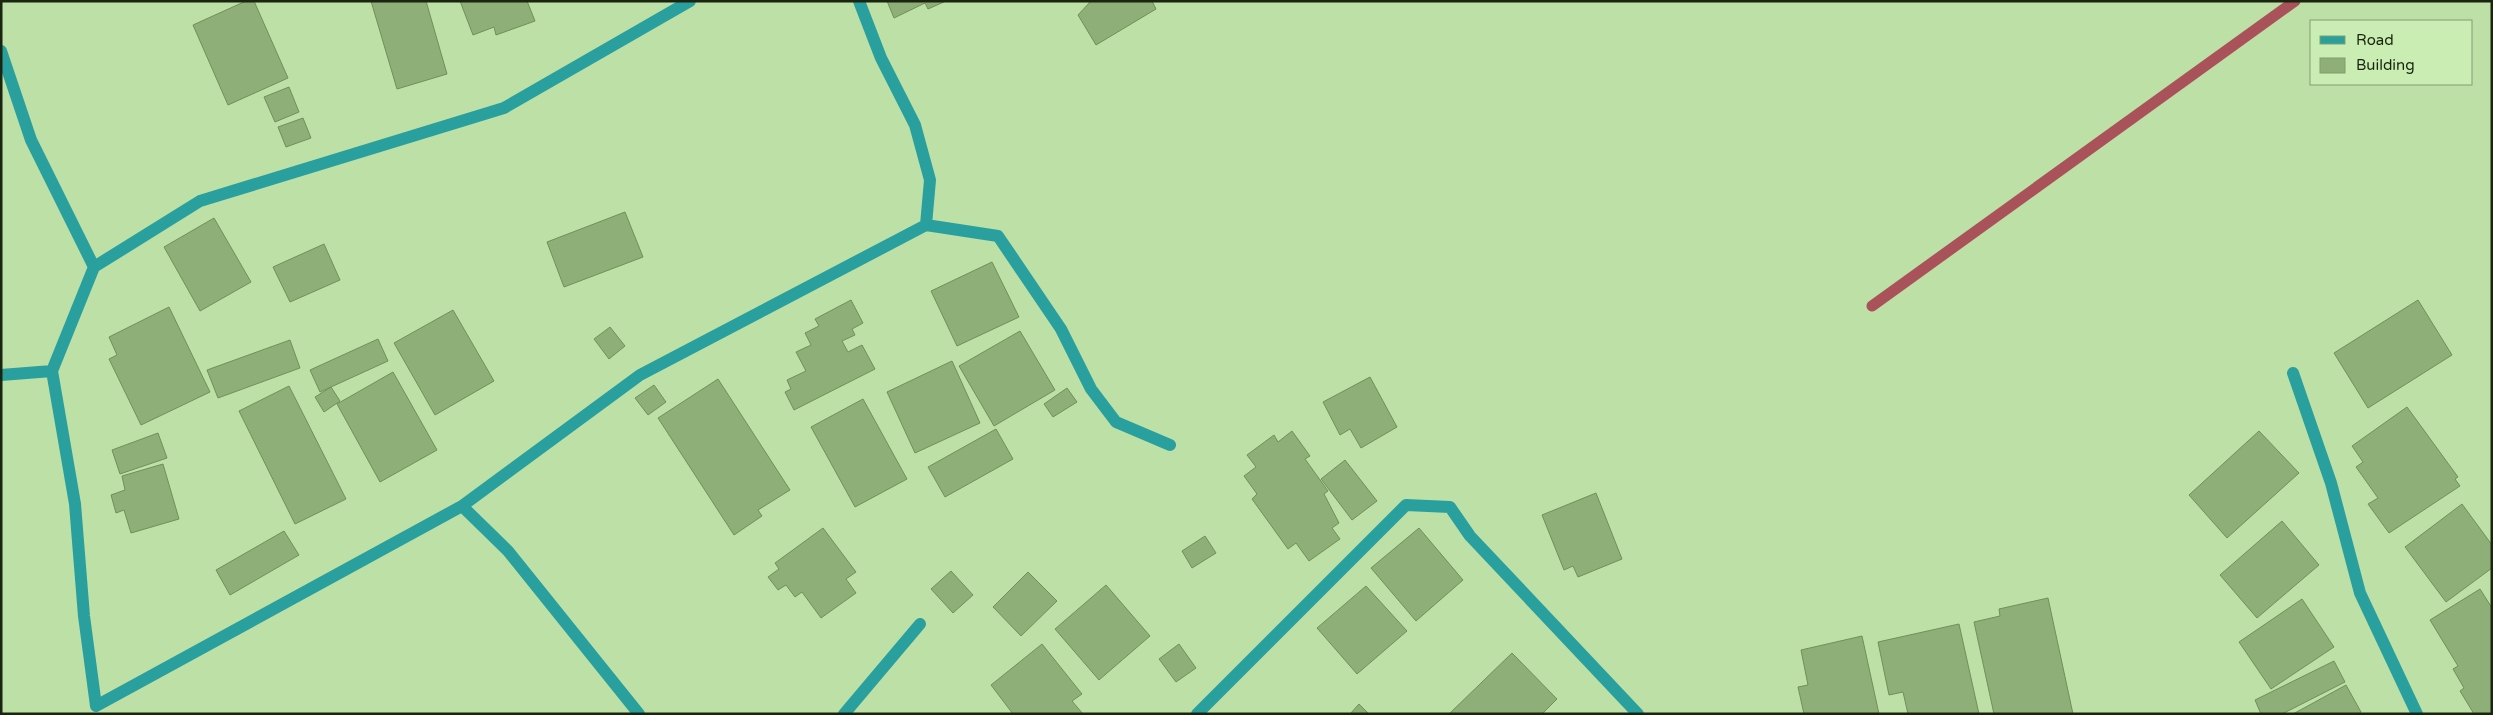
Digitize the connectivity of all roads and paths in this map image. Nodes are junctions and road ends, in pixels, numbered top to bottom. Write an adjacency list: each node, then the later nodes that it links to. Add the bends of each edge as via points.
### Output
1 (690, 1): 5 (street, via 504,108 200,202)
2 (859, 1): 4 (street, via 881,58 915,126 930,180)
3 (1, 51): 5 (street, via 31,140)
4 (926, 225): 9 (street, via 998,236 1061,329 1090,389 1116,422); 10 (street, via 640,375)
5 (94, 267): 6 (street)
6 (52, 371): 8 (street); 12 (street, via 74,504)
7 (2293, 373): 17 (street, via 2331,483 2360,593)
8 (1, 375)
9 (1170, 444)
10 (462, 506): 12 (street); 13 (street, via 508,551)
11 (920, 624): 14 (street)
12 (95, 711)
13 (639, 714)
14 (844, 714)
15 (1197, 714): 16 (street, via 1406,505 1450,507 1470,536)
16 (1638, 714)
17 (2417, 714)

